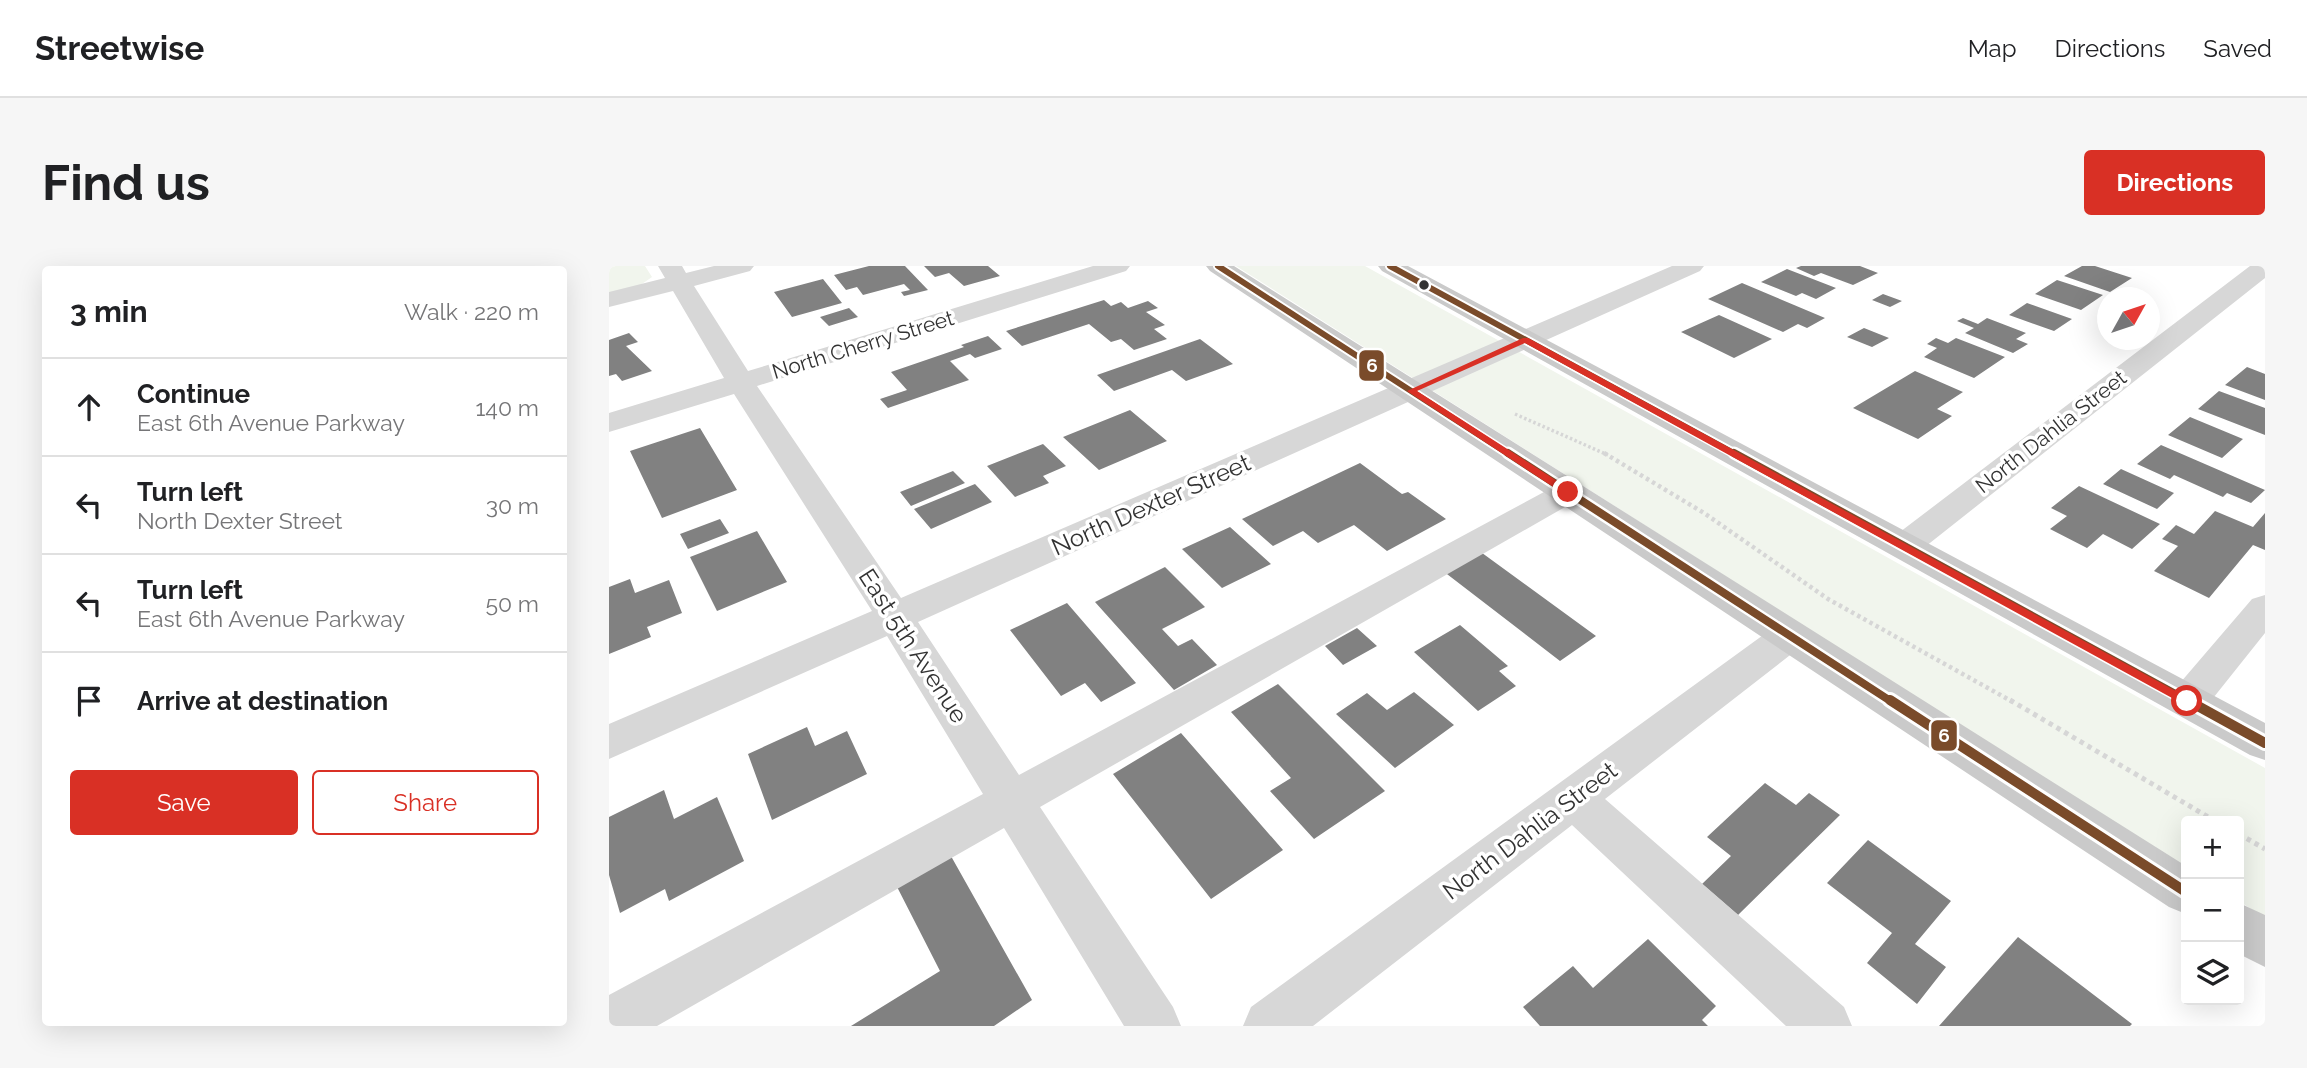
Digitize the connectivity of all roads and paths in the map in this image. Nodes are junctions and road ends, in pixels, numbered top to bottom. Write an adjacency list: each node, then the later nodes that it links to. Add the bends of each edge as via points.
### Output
1 (743, 266): 7 (street)
2 (1118, 266): 10 (street, North Cherry Street)
3 (1218, 266): 11 (main road)
4 (1390, 266): 9 (main road)
5 (1692, 266): 9 (street, North Dexter Street)
6 (2265, 266): 15 (street, North Dahlia Street)
7 (675, 274): 8 (street); 10 (street, East 5th Avenue)
8 (609, 300)
9 (1525, 340): 11 (street, North Dexter Street); 15 (main road)
10 (741, 383): 13 (street, North Cherry Street); 17 (street, East 5th Avenue)
11 (1411, 391): 14 (main road); 17 (street, North Dexter Street)
12 (1506, 410): 24 (path, via 1617,459 1828,599)
13 (609, 423)
14 (1568, 492): 18 (main road); 23 (street)
15 (1904, 546): 19 (main road)
16 (2265, 608): 19 (street)
17 (895, 617): 20 (street, North Dexter Street); 23 (street, East 5th Avenue)
18 (1790, 635): 22 (street, North Dahlia Street); 27 (main road)
19 (2187, 701): 21 (main road)
20 (609, 742)
21 (2265, 743)
22 (1573, 798): 32 (street, North Dahlia Street); 33 (street)
23 (1012, 801): 30 (street); 31 (street, East 5th Avenue)
24 (2206, 816)
25 (2244, 838): 26 (path)
26 (2265, 849)
27 (2181, 889)
28 (2244, 929): 29 (main road)
29 (2265, 943)
30 (609, 1024)
31 (1154, 1026)
32 (1269, 1026)
33 (1825, 1026)

